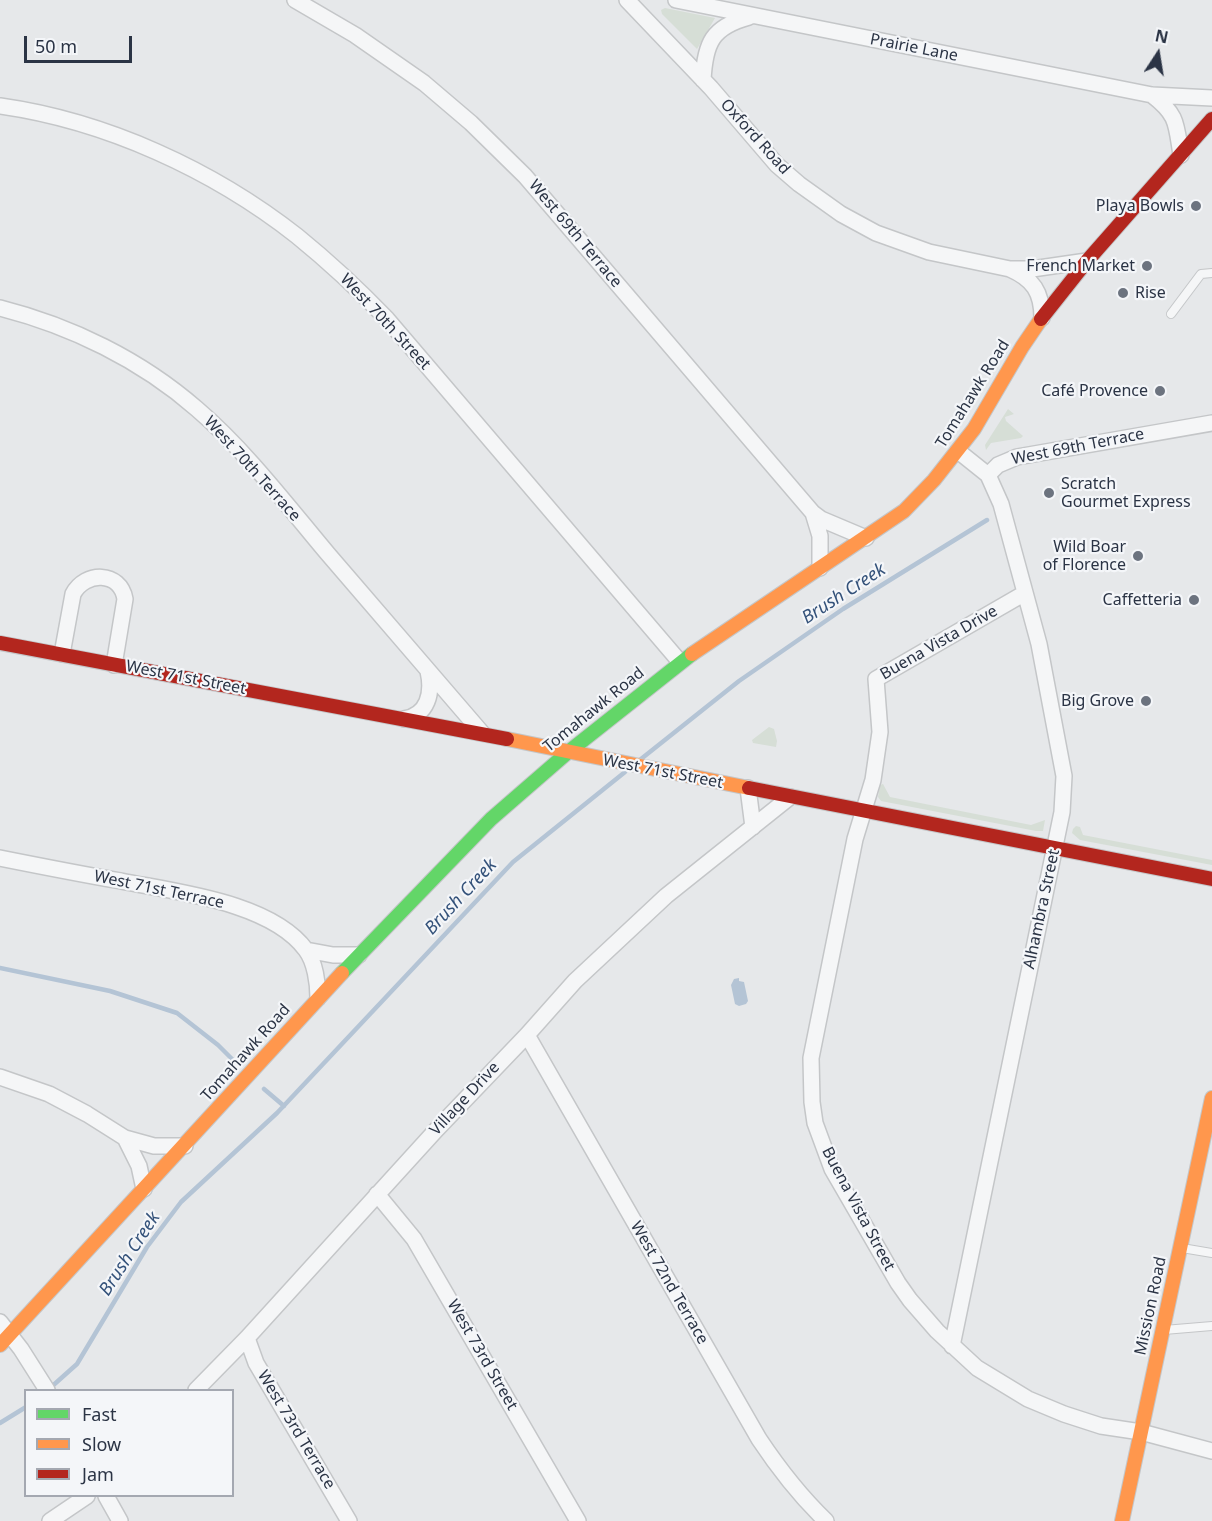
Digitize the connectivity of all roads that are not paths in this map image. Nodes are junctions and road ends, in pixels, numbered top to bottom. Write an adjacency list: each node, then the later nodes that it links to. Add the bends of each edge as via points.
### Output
1 (296, 0): 20 (street, West 69th Terrace, via 355,34 424,83 525,176)
2 (627, 0): 5 (street, Oxford Road)
3 (676, 0): 4 (street, Prairie Lane)
4 (753, 16): 5 (street, via 731,22 712,36 704,59); 6 (street, Prairie Lane)
5 (703, 80): 12 (street, Oxford Road, via 777,165 841,214 876,233 929,252)
6 (1152, 95): 7 (street, Prairie Lane); 10 (street, via 1176,121)
7 (1212, 98)
8 (0, 106): 26 (street, West 70th Street, via 69,121 164,156 242,198 296,236 387,319)
9 (1212, 119): 10 (street, Tomahawk Road)
10 (1181, 155): 11 (street, Tomahawk Road)
11 (1087, 261): 12 (street, Oxford Road); 16 (street, Tomahawk Road)
12 (1010, 269): 16 (street, Oxford Road, via 1036,288)
13 (1212, 273): 15 (lane, via 1201,274)
14 (0, 308): 28 (street, West 70th Terrace, via 85,337 135,364 198,410 245,457)
15 (1171, 314)
16 (1042, 318): 18 (street, Tomahawk Road)
17 (1212, 423): 19 (street, West 69th Terrace, via 1017,457 998,465)
18 (958, 451): 19 (street); 21 (street, Tomahawk Road, via 903,512)
19 (988, 475): 23 (street, Alhambra Street, via 1001,504)
20 (813, 513): 21 (street, West 69th Terrace); 22 (street, West 69th Terrace, via 820,536)
21 (866, 538): 22 (street, Tomahawk Road)
22 (820, 568): 26 (street, Tomahawk Road)
23 (1025, 593): 34 (street, Buena Vista Drive, via 876,679 880,732 873,780); 36 (street, Alhambra Street, via 1039,644 1064,776 1064,800)
24 (0, 642): 25 (street, West 71st Street)
25 (62, 654): 27 (street, West 71st Street); 27 (street, West 71st Street, via 73,594 86,579 99,577 118,585 124,593)
26 (680, 662): 31 (street, Tomahawk Road)
27 (114, 665): 29 (street, West 71st Street)
28 (428, 671): 29 (street, via 430,692 424,707); 30 (street, West 70th Terrace)
29 (404, 719): 30 (street, West 71st Street)
30 (482, 733): 31 (street, West 71st Street)
31 (567, 753): 32 (street, West 71st Street); 40 (street, Tomahawk Road, via 491,819)
32 (748, 789): 33 (street, West 71st Street); 35 (street)
33 (790, 797): 34 (street, West 71st Street); 35 (street, Village Drive)
34 (863, 811): 36 (street, West 71st Street); 55 (street, Buena Vista Street, via 814,1033 813,1113 832,1169 892,1274)
35 (753, 827): 42 (street, Village Drive, via 618,939)
36 (1054, 848): 38 (street, West 71st Street); 55 (street, Alhambra Street)
37 (0, 858): 39 (street, West 71st Terrace, via 228,903 285,931)
38 (1212, 879)
39 (306, 950): 40 (street); 41 (street, West 71st Terrace, via 318,985)
40 (359, 955): 41 (street, Tomahawk Road)
41 (318, 998): 46 (street, Tomahawk Road)
42 (527, 1035): 48 (street, Village Drive); 66 (street, West 72nd Terrace, via 759,1439 781,1471)
43 (0, 1077): 45 (street, via 49,1094)
44 (1212, 1103): 49 (street, Mission Road)
45 (125, 1138): 46 (street, via 154,1146); 47 (street, via 139,1166)
46 (185, 1146): 47 (street, Tomahawk Road)
47 (144, 1189): 53 (street, Tomahawk Road)
48 (377, 1194): 54 (street, Village Drive); 65 (street, West 73rd Street, via 414,1239)
49 (1180, 1247): 50 (lane); 52 (street, Mission Road)
50 (1212, 1253)
51 (1212, 1326): 52 (lane)
52 (1163, 1330): 58 (street, Mission Road)
53 (3, 1334): 56 (street)
54 (247, 1338): 57 (street, Village Drive); 64 (street, West 73rd Terrace, via 256,1363)
55 (951, 1346): 58 (street, Buena Vista Street, via 977,1368 1028,1399 1101,1426)
56 (47, 1389)
57 (197, 1389)
58 (1141, 1432): 59 (street, Buena Vista Street); 67 (street, Mission Road)
59 (1212, 1451)
60 (86, 1497): 62 (street)
61 (107, 1497): 63 (street)
62 (50, 1521)
63 (120, 1521)
64 (349, 1521)
65 (579, 1521)
66 (826, 1521)
67 (1122, 1521)

